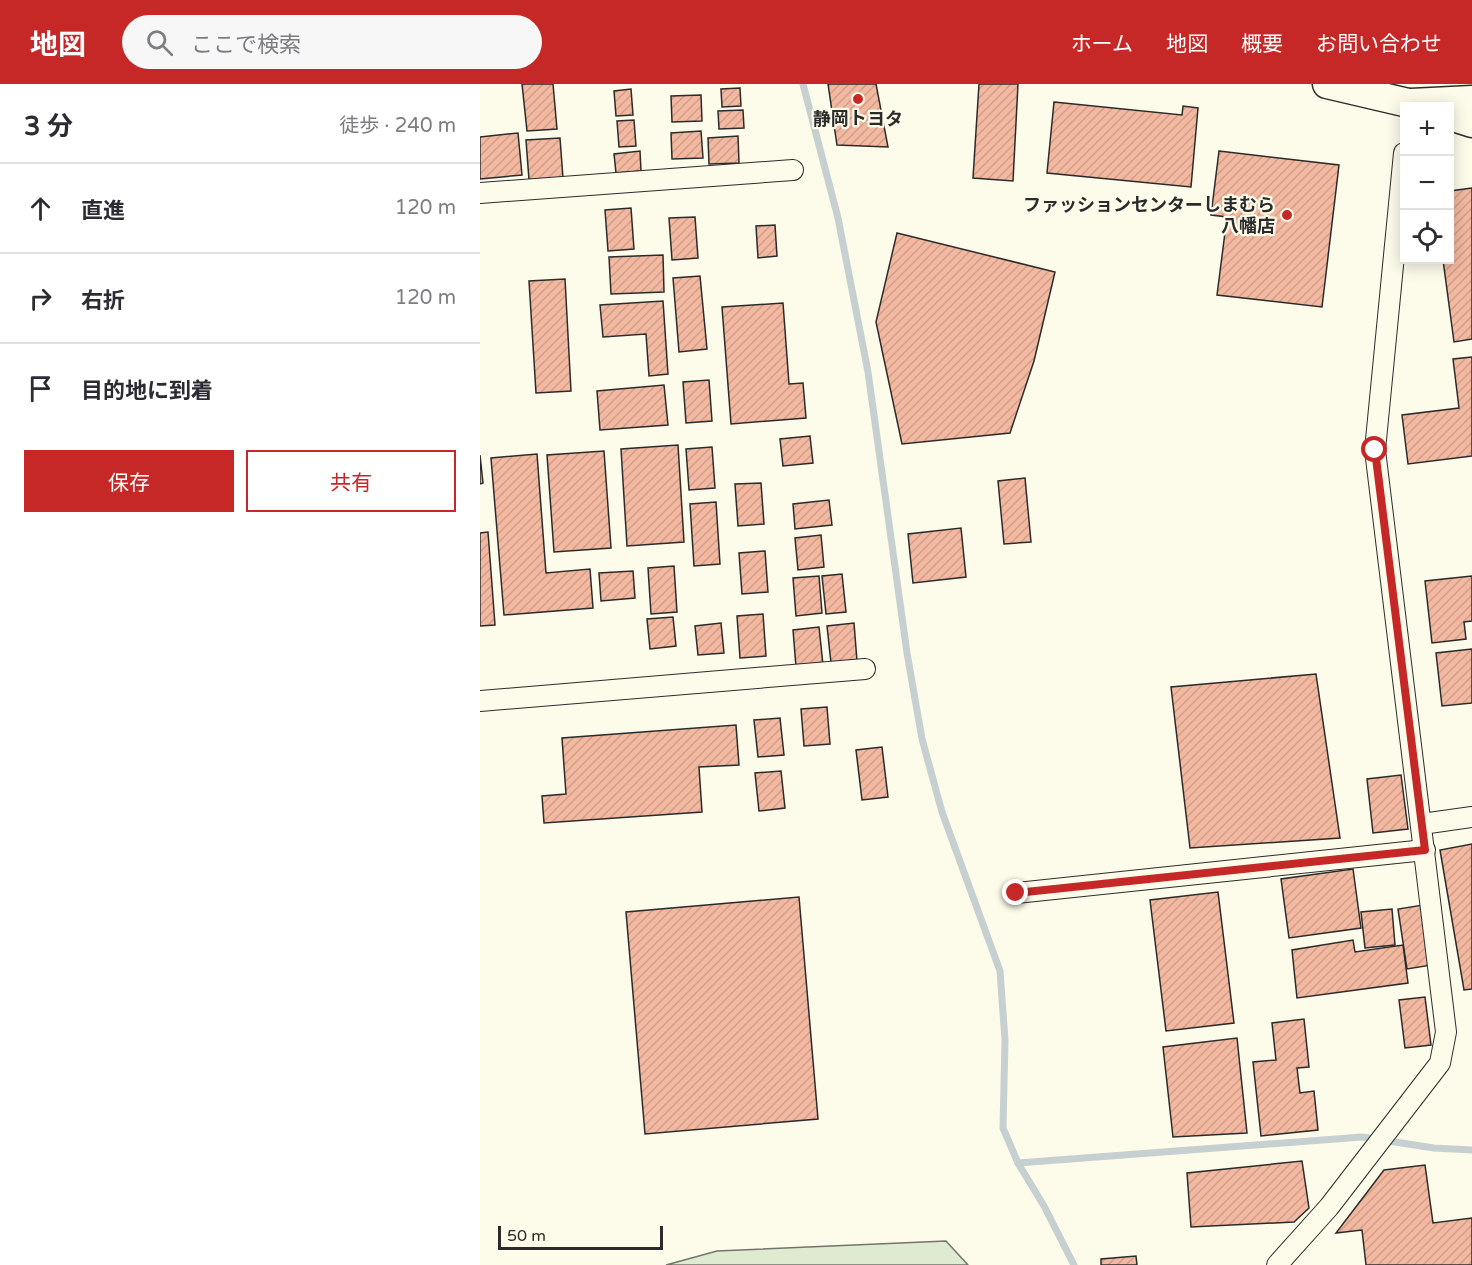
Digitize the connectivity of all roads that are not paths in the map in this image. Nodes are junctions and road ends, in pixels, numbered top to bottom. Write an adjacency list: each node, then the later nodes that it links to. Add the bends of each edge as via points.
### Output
1 (1328, 84): 4 (main road)
2 (1377, 84): 5 (street)
3 (1472, 100): 6 (main road)
4 (1402, 102)
5 (1409, 102)
6 (1449, 102)
7 (1454, 118): 8 (main road)
8 (1472, 123)
9 (1404, 156): 15 (street, via 1375,450)
10 (793, 170): 11 (street)
11 (480, 193)
12 (865, 669): 13 (street)
13 (480, 701)
14 (1472, 818): 15 (street)
15 (1422, 824): 16 (street)
16 (1425, 850): 17 (street); 18 (street, via 1446,1032 1440,1063 1329,1207)
17 (1016, 893)
18 (1277, 1265)

